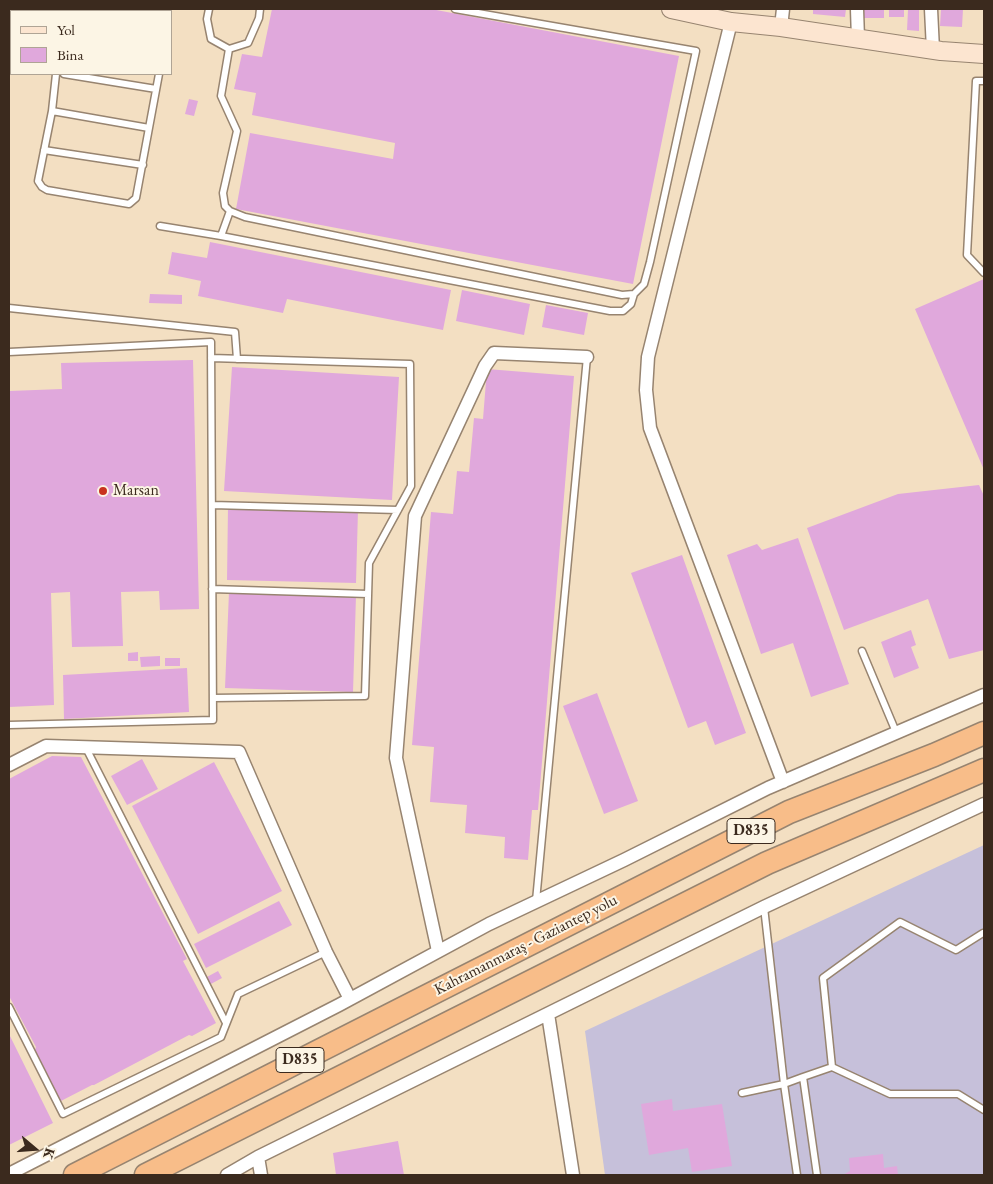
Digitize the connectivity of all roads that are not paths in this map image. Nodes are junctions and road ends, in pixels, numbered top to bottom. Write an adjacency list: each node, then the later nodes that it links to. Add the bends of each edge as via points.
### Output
1 (208, 9): 11 (lane, via 211,39)
2 (260, 9): 11 (lane, via 248,43)
3 (455, 9): 27 (lane, via 696,51 650,262 644,284)
4 (671, 9): 8 (street)
5 (783, 9): 9 (street)
6 (857, 9): 10 (street)
7 (931, 9): 12 (street)
8 (731, 22): 9 (street); 46 (street, via 648,357 646,390 650,428)
9 (781, 27): 10 (street)
10 (858, 39): 12 (street)
11 (229, 49): 23 (lane, via 221,96 237,131 224,194 225,206)
12 (933, 50): 13 (street)
13 (984, 54)
14 (56, 75): 19 (lane)
15 (70, 75): 18 (lane)
16 (159, 75): 18 (lane)
17 (984, 81): 26 (lane, via 976,81 967,255)
18 (156, 90): 20 (lane)
19 (52, 110): 20 (lane); 21 (lane)
20 (149, 128): 22 (lane)
21 (44, 150): 22 (lane); 22 (lane, via 38,181 42,187 122,204 129,204 136,198)
22 (143, 165)
23 (230, 211): 25 (lane); 27 (lane, via 244,217 622,295)
24 (160, 226): 25 (lane)
25 (221, 236): 27 (lane, via 610,311 623,311 631,304)
26 (984, 273)
27 (634, 294)
28 (9, 308): 32 (lane, via 235,332)
29 (9, 352): 31 (lane, via 211,342)
30 (587, 357): 48 (lane); 51 (street, via 494,353 415,516 396,758)
31 (211, 358): 32 (lane); 33 (lane)
32 (237, 359): 34 (lane, via 410,364 411,486)
33 (212, 505): 34 (lane); 35 (lane)
34 (398, 510): 36 (lane, via 369,564)
35 (212, 589): 36 (lane); 39 (lane)
36 (368, 594): 39 (lane, via 365,696)
37 (862, 651): 41 (lane)
38 (984, 695): 41 (street)
39 (213, 698): 40 (lane, via 213,720)
40 (9, 725)
41 (896, 732): 46 (street)
42 (984, 732): 64 (highway, Kahramanmaraş - Gaziantep yolu / D835, via 789,812)
43 (86, 747): 44 (street, via 46,746); 52 (street, via 239,752); 56 (lane)
44 (9, 765)
45 (984, 770): 65 (highway, D835, via 767,863)
46 (783, 782): 48 (street)
47 (984, 804): 49 (street)
48 (536, 902): 51 (street)
49 (764, 907): 55 (street); 59 (lane)
50 (983, 933): 57 (lane, via 956,950 900,922 822,978)
51 (438, 951): 53 (street)
52 (326, 952): 53 (street); 56 (lane, via 238,994)
53 (350, 999): 63 (street)
54 (9, 1007): 56 (lane, via 63,1114 220,1037)
55 (548, 1014): 62 (street); 68 (street)
56 (226, 1023)
57 (832, 1067): 58 (lane); 61 (lane, via 890,1094 958,1094)
58 (803, 1077): 59 (lane); 70 (lane)
59 (784, 1084): 60 (lane); 69 (lane)
60 (742, 1094)
61 (984, 1110)
62 (258, 1157): 66 (street); 67 (street)
63 (9, 1174)
64 (75, 1175)
65 (146, 1175)
66 (227, 1175)
67 (261, 1175)
68 (573, 1175)
69 (797, 1175)
70 (817, 1175)

